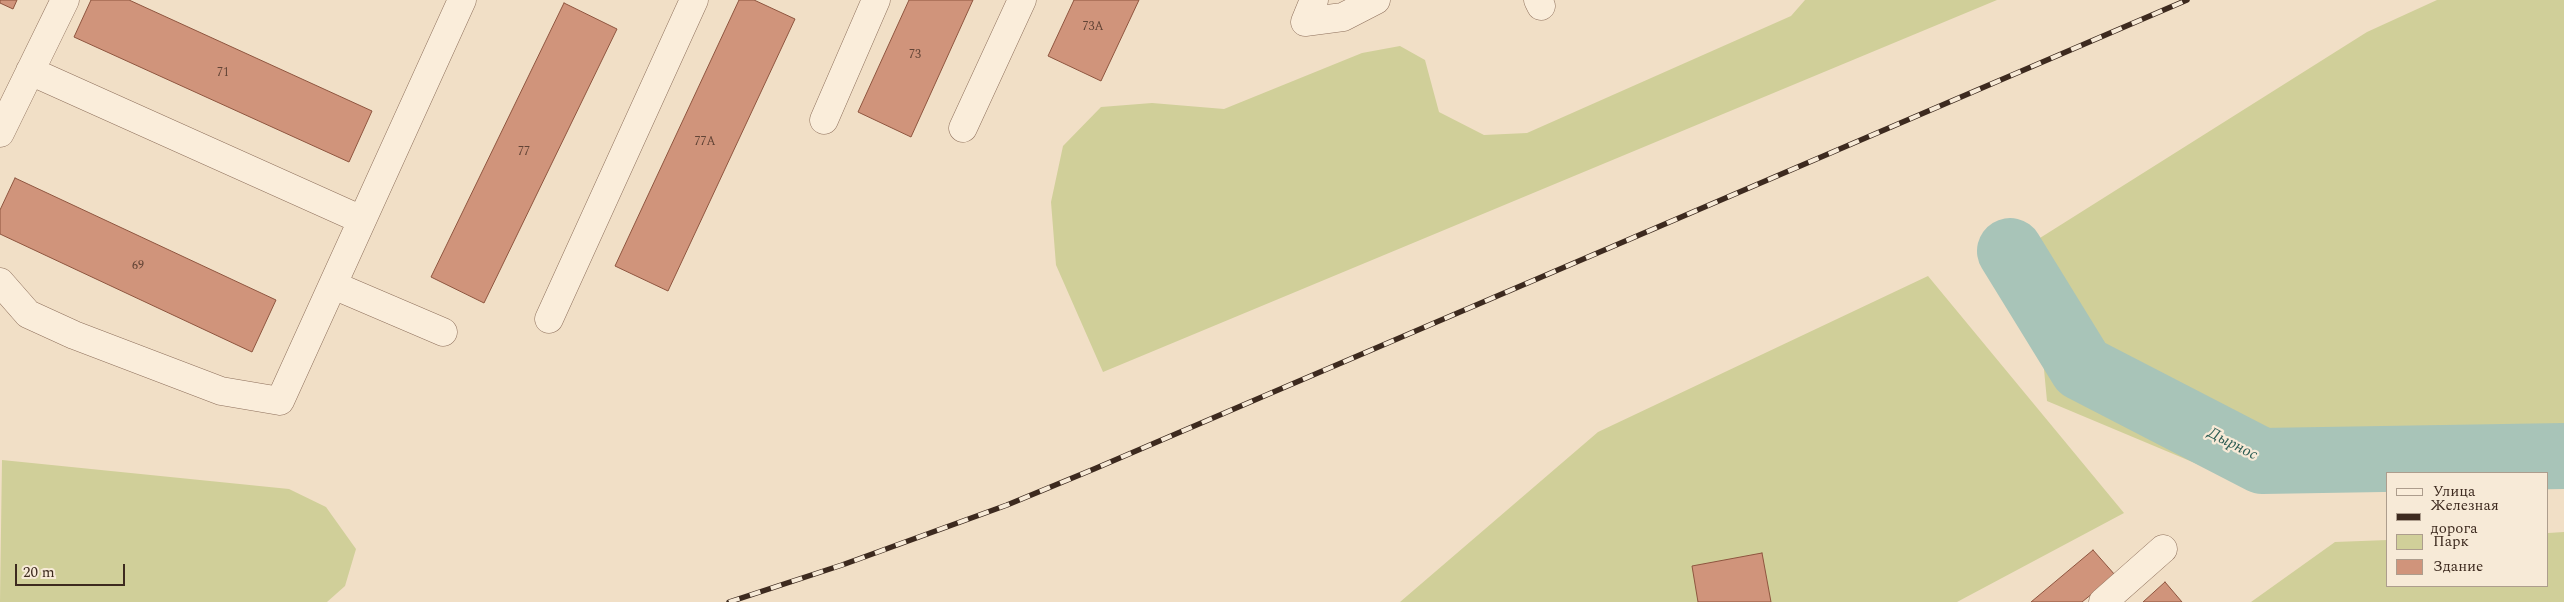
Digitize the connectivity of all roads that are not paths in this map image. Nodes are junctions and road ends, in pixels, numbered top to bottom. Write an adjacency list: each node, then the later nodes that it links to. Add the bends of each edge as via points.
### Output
1 (65, 0): 8 (lane)
2 (462, 0): 13 (lane)
3 (694, 0): 16 (lane)
4 (876, 0): 10 (lane)
5 (1022, 0): 11 (lane)
6 (1314, 0): 7 (lane, via 1305,22 1343,17)
7 (1376, 0)
8 (30, 71): 9 (lane); 13 (lane)
9 (7, 102): 12 (lane)
10 (824, 120)
11 (963, 128)
12 (0, 134)
13 (362, 220): 15 (lane)
14 (0, 282): 15 (lane, via 28,314 74,335 221,391 280,401)
15 (333, 285): 17 (lane)
16 (549, 319)
17 (443, 332)
18 (2163, 549): 19 (lane)
19 (2103, 602)

